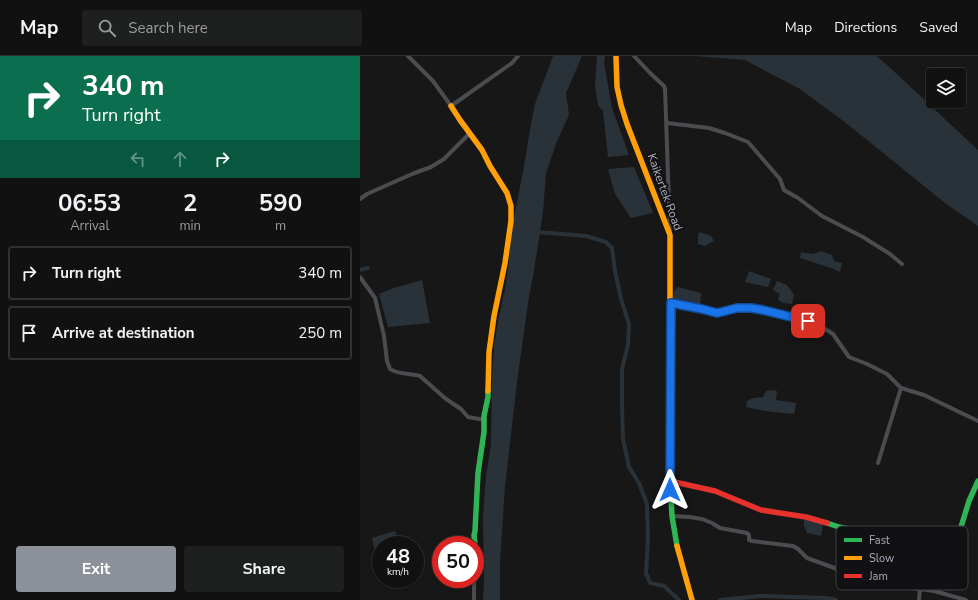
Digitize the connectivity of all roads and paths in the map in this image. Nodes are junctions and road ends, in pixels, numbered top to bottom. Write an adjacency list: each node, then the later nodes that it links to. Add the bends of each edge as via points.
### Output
1 (408, 56): 5 (street, via 433,81)
2 (518, 56): 5 (street, via 512,63)
3 (616, 56): 9 (street, Kaikertek Road, via 618,87 625,118)
4 (634, 56): 6 (street, via 666,89)
5 (451, 106): 7 (street)
6 (667, 123): 9 (street); 10 (street, via 709,128 748,142 780,179 784,190 822,216 863,237)
7 (470, 133): 8 (street, via 444,159); 14 (street, via 507,193 511,206 505,262 489,352 488,397)
8 (360, 199)
9 (670, 235): 12 (street, Kaikertek Road)
10 (902, 264)
11 (360, 277): 14 (street, via 375,298 390,370 420,376 468,417)
12 (671, 303): 13 (street, via 717,313 737,308 751,308 819,325 833,334 849,357 887,374); 17 (street, Kaikertek Road)
13 (901, 388): 15 (street, via 924,395); 16 (street)
14 (484, 420): 22 (street)
15 (978, 421)
16 (878, 463)
17 (670, 481): 19 (street, Kaikertek Road); 20 (street, via 715,491 761,510 806,517)
18 (978, 481): 21 (street)
19 (672, 516): 23 (street, via 702,519 720,528 747,533 749,540 752,541 793,546 807,558); 28 (street, Kaikertek Road, via 677,548)
20 (836, 526)
21 (961, 526)
22 (474, 536)
23 (836, 569)
24 (474, 588): 27 (street)
25 (920, 590): 29 (street)
26 (927, 590): 30 (street)
27 (474, 600)
28 (692, 600)
29 (919, 600)
30 (966, 600)

